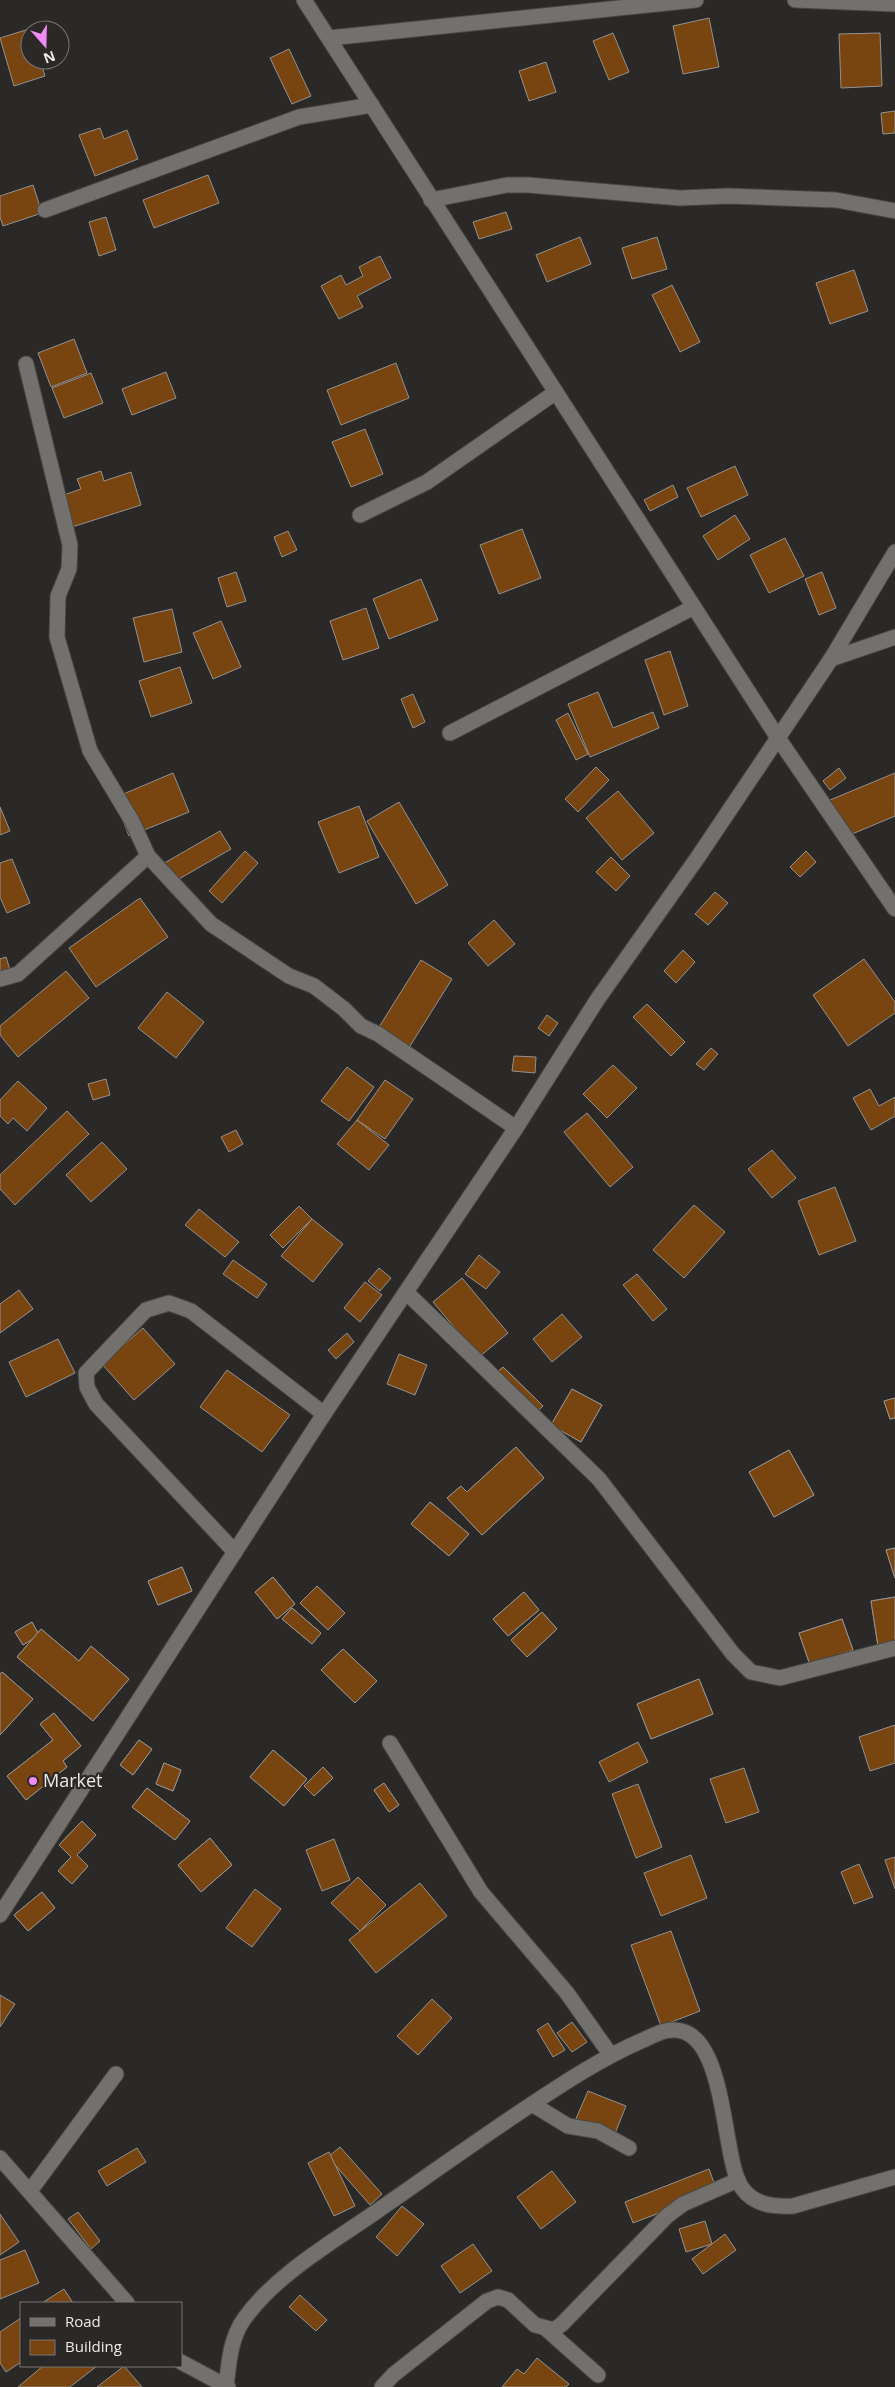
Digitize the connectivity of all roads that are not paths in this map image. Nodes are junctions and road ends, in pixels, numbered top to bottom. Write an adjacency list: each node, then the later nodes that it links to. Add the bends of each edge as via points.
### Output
1 (304, 0): 5 (street)
2 (696, 0): 5 (street)
3 (795, 0): 4 (street)
4 (895, 4)
5 (329, 38): 6 (street)
6 (372, 105): 7 (street); 8 (street, via 299,117)
7 (432, 200): 9 (street, via 507,185 528,185 680,198 728,196 836,200); 11 (street)
8 (45, 210)
9 (895, 211)
10 (26, 364): 19 (street, via 70,545 69,569 58,596 57,637 90,750 132,821)
11 (556, 392): 12 (street, via 427,482); 14 (street)
12 (360, 516)
13 (895, 552): 16 (street)
14 (694, 607): 17 (street); 18 (street)
15 (895, 637): 16 (street)
16 (831, 659): 18 (street)
17 (450, 733)
18 (778, 738): 20 (street); 22 (street, via 597,1000)
19 (148, 856): 21 (street, via 18,974); 22 (street, via 211,924 289,976 314,986 361,1026 378,1034)
20 (895, 909)
21 (0, 979)
22 (516, 1128): 23 (street)
23 (406, 1292): 24 (street); 26 (street, via 599,1479 750,1672 780,1678)
24 (324, 1414): 25 (street); 25 (street, via 191,1311 169,1303 146,1310 86,1373 87,1387 96,1404)
25 (235, 1552): 28 (street)
26 (895, 1648)
27 (390, 1743): 29 (street, via 481,1892 568,1993)
28 (0, 1915)
29 (610, 2054): 31 (street); 35 (street, via 666,2031 682,2032 696,2038 705,2049 722,2103)
30 (116, 2074): 36 (street)
31 (532, 2104): 32 (street, via 568,2126 598,2131); 41 (street, via 304,2262 259,2301 236,2334 230,2352)
32 (629, 2148)
33 (0, 2158): 36 (street)
34 (895, 2177): 35 (street, via 793,2206 779,2207 751,2198)
35 (738, 2180): 38 (street, via 690,2200 667,2216 562,2324 554,2330)
36 (30, 2191): 37 (street)
37 (125, 2302)
38 (545, 2328): 40 (street); 42 (street, via 535,2325 508,2300 498,2297 487,2301)
39 (182, 2363): 41 (street)
40 (598, 2375)
41 (227, 2387)
42 (382, 2387)

